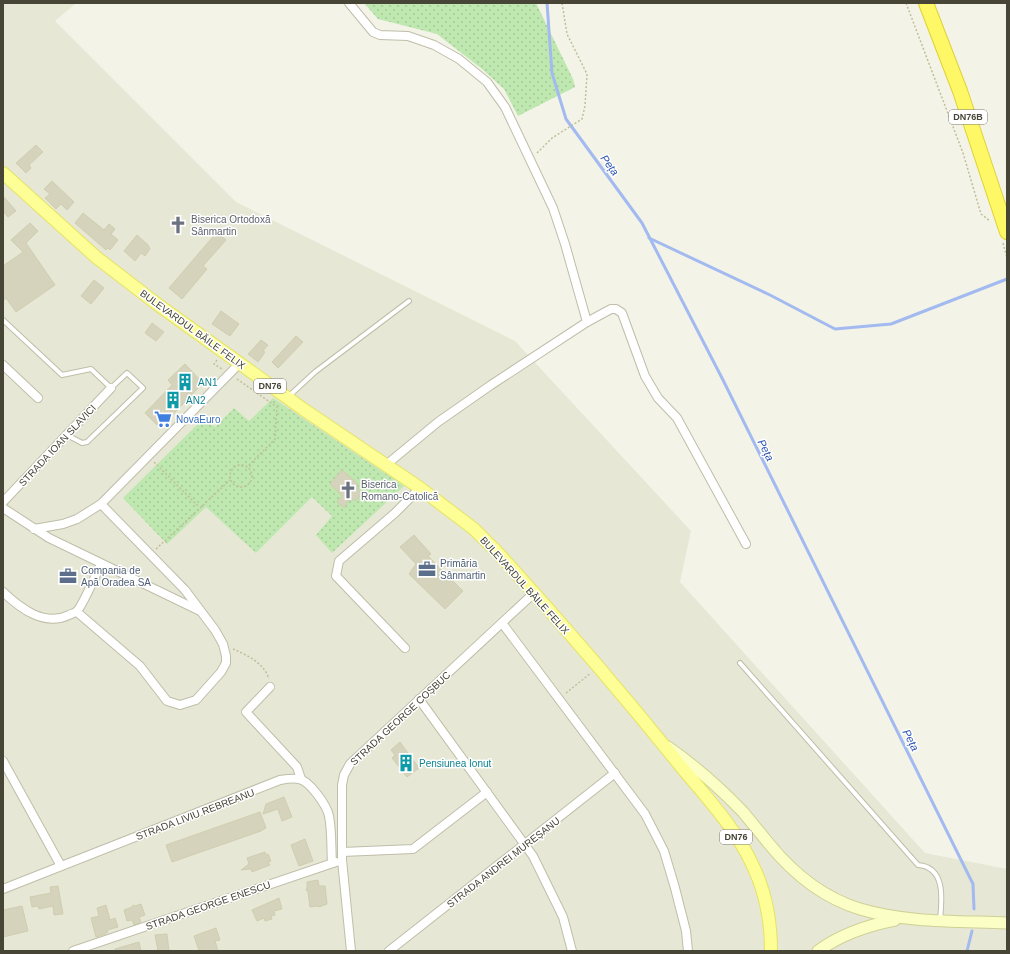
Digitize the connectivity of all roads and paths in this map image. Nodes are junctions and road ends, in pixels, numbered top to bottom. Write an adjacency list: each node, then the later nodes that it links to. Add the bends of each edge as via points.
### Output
1 (349, 3): 5 (street, via 373,32 380,35 408,36 434,45 459,59 487,82 505,108)
2 (562, 3): 5 (path, via 567,34 587,74 585,106 582,119 552,138)
3 (906, 3): 7 (path, via 963,153 980,214)
4 (926, 3): 8 (highway, DN76B, via 960,91)
5 (531, 159): 12 (street, via 566,244)
6 (3, 173): 13 (main road, BULEVARDUL BĂILE FELIX / DN76, via 96,257)
7 (992, 222)
8 (1005, 237): 9 (path)
9 (1007, 258)
10 (409, 301): 19 (lane, via 315,372)
11 (3, 320): 17 (lane, via 62,375 91,369)
12 (587, 322): 22 (street, via 491,384); 31 (street, via 611,309 622,313 645,376 658,398 677,418)
13 (224, 352): 14 (main road, BULEVARDUL BĂILE FELIX / DN76); 16 (path, via 214,364)
14 (240, 363): 16 (street); 19 (main road, BULEVARDUL BĂILE FELIX / DN76)
15 (3, 364): 18 (street)
16 (229, 374): 21 (street); 23 (path, via 277,407 275,439)
17 (111, 388): 20 (street, STRADA IOAN SLAVICI); 20 (lane, STRADA IOAN SLAVICI, via 127,372 143,388 87,442 82,443)
18 (38, 398)
19 (287, 398): 22 (main road, BULEVARDUL BĂILE FELIX / DN76)
20 (67, 434): 26 (street, STRADA IOAN SLAVICI)
21 (148, 456): 27 (street); 28 (path)
22 (386, 465): 25 (main road, BULEVARDUL BĂILE FELIX / DN76)
23 (247, 467): 24 (path, via 234,467 230,473); 24 (path, via 252,473 249,484 238,487)
24 (230, 480): 28 (path)
25 (420, 488): 35 (main road, BULEVARDUL BĂILE FELIX / DN76, via 474,529); 40 (street, via 339,561 336,576)
26 (3, 502)
27 (101, 504): 30 (street, via 63,524); 32 (street)
28 (199, 507): 32 (path)
29 (3, 508): 30 (street)
30 (34, 529): 33 (street)
31 (746, 544)
32 (151, 555): 37 (street, via 185,590)
33 (101, 564): 36 (street); 37 (street)
34 (3, 592): 36 (street, via 18,606 47,619 62,619)
35 (534, 593): 38 (street, STRADA GEORGE COȘBUC); 42 (main road, BULEVARDUL BĂILE FELIX / DN76)
36 (77, 612): 39 (street, via 140,666 167,700 180,705 196,700 221,672 226,663)
37 (202, 612): 39 (street)
38 (502, 622): 44 (street, STRADA GEORGE COȘBUC); 45 (street)
39 (223, 644): 43 (path, via 258,663 267,673)
40 (405, 648)
41 (740, 664): 57 (lane, via 918,865 926,866 936,873 943,893)
42 (598, 667): 45 (path); 46 (main road, BULEVARDUL BĂILE FELIX / DN76)
43 (270, 687): 49 (street, via 246,712 297,767)
44 (419, 699): 50 (street); 52 (street, STRADA GEORGE COȘBUC, via 350,764 344,775)
45 (558, 699): 48 (street)
46 (661, 742): 56 (main road, via 693,765 731,799 770,846 806,881 833,898 859,909); 64 (main road, BULEVARDUL BĂILE FELIX / DN76, via 748,855 765,896)
47 (3, 761): 54 (street)
48 (615, 773): 51 (street, STRADA ANDREI MUREȘANU); 63 (street, via 645,814 664,851 686,931)
49 (301, 779): 53 (street, via 322,800 328,812); 54 (street, STRADA LIVIU REBREANU, via 280,780)
50 (487, 792): 51 (street); 52 (street, STRADA GEORGE ENESCU, via 413,849)
51 (525, 845): 61 (street, STRADA ANDREI MUREȘANU); 62 (street, via 563,917)
52 (342, 856): 53 (street, STRADA GEORGE ENESCU); 60 (street, STRADA GEORGE COȘBUC)
53 (332, 863): 59 (street, STRADA GEORGE ENESCU)
54 (61, 866): 55 (street, STRADA LIVIU REBREANU)
55 (3, 889)
56 (902, 918): 57 (main road); 65 (main road, via 840,938)
57 (940, 920): 58 (main road)
58 (1007, 923)
59 (73, 951)
60 (351, 951)
61 (389, 951)
62 (572, 951)
63 (688, 951)
64 (771, 951)
65 (818, 951)

